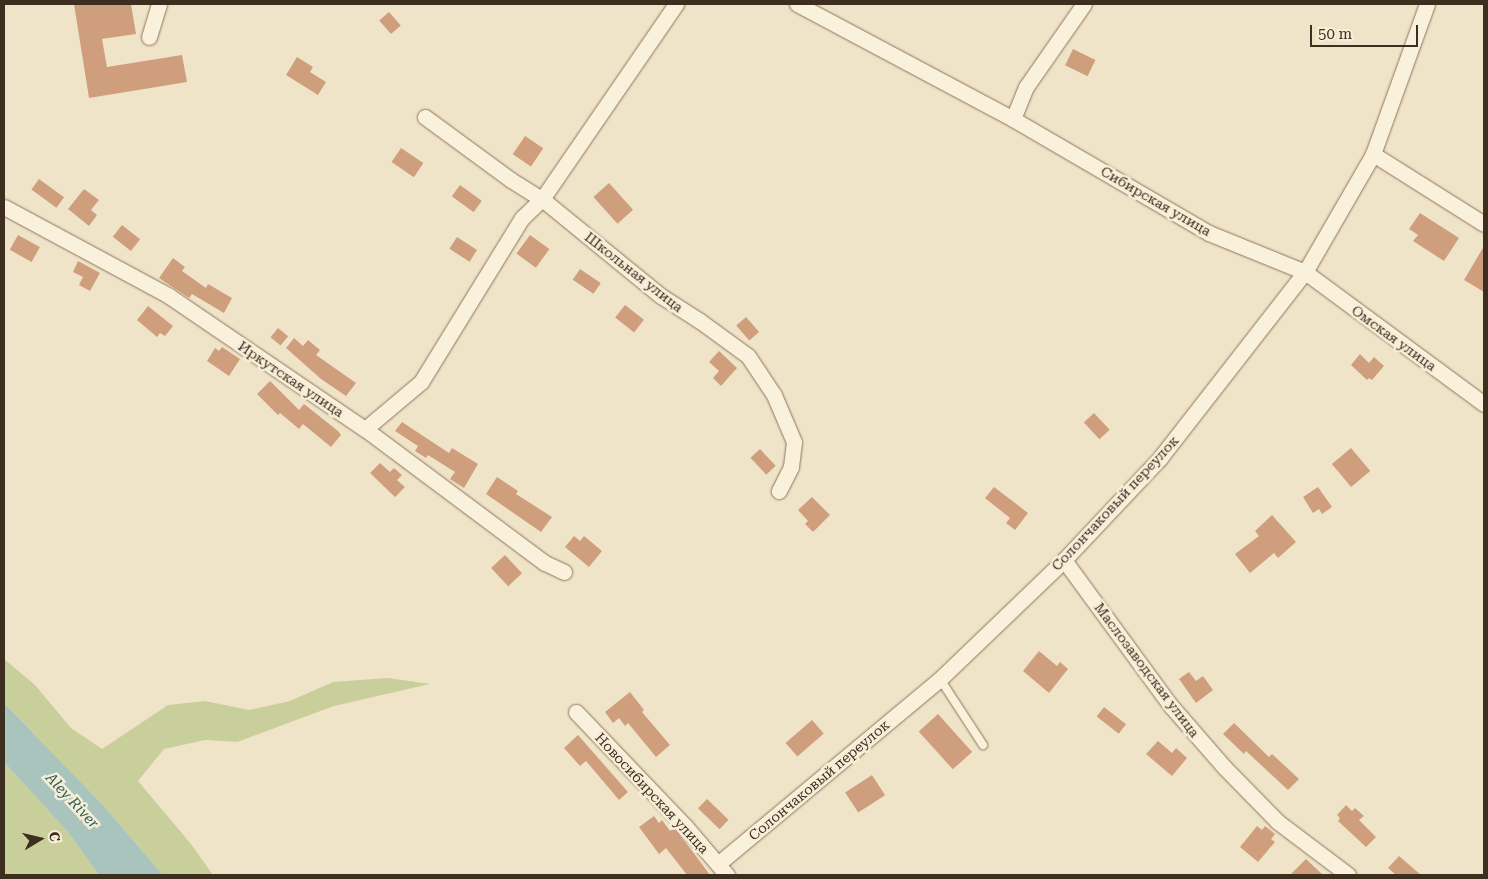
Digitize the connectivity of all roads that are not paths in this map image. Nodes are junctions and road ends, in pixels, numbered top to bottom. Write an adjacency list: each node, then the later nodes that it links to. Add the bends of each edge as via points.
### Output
1 (159, 4): 6 (street)
2 (676, 4): 10 (street)
3 (797, 4): 8 (street, Сибирская улица)
4 (1084, 4): 8 (street, via 1026,87)
5 (1427, 4): 9 (street, Солончаковый переулок)
6 (149, 37)
7 (425, 117): 10 (street, Школьная улица)
8 (1013, 119): 13 (street, Сибирская улица, via 1209,233)
9 (1374, 154): 12 (street); 13 (street, Солончаковый переулок)
10 (542, 199): 15 (street, via 522,218 421,382); 16 (street, Школьная улица, via 661,296 748,356 774,395 794,442 790,467)
11 (4, 207): 15 (street, Иркутская улица, via 169,296)
12 (1484, 224)
13 (1305, 272): 14 (street, Омская улица); 17 (street, Солончаковый переулок, via 1160,458)
14 (1484, 404)
15 (365, 429): 18 (street, Иркутская улица, via 545,563)
16 (779, 491)
17 (1064, 560): 19 (street, Солончаковый переулок); 23 (street, Маслозаводская улица, via 1171,706 1224,767 1278,822)
18 (564, 572)
19 (940, 680): 21 (lane); 22 (street, Солончаковый переулок)
20 (576, 712): 22 (street, Новосибирская улица)
21 (983, 745)
22 (723, 869)
23 (1348, 875)

